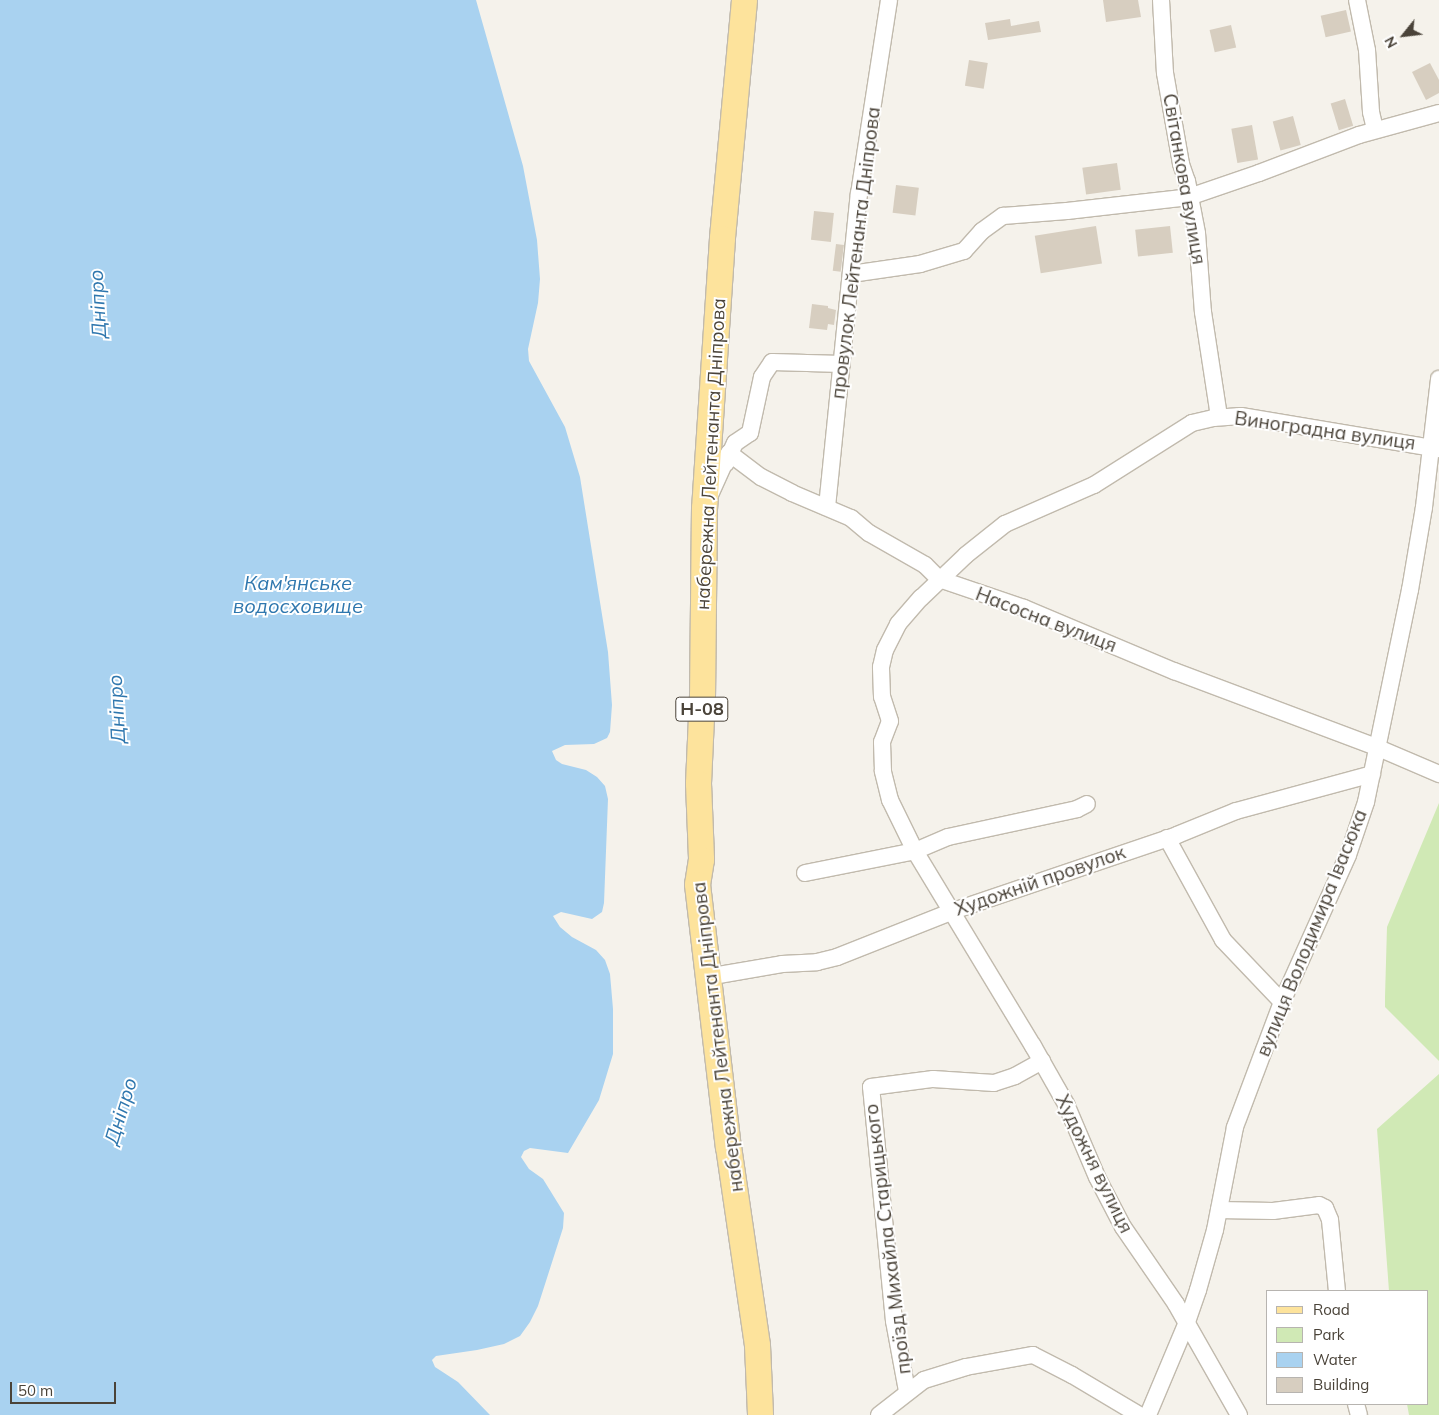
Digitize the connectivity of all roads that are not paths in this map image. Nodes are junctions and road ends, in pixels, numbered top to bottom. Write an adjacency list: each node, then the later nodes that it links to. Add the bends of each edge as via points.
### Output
1 (744, 0): 14 (main road, набережна Лейтенанта Дніпрова / Н-08, via 722,238)
2 (890, 0): 8 (street, провулок Лейтенанта Дніпрова, via 859,194)
3 (1161, 0): 7 (street, Світанкова вулиця, via 1165,73)
4 (1357, 0): 6 (street, via 1367,50 1371,112)
5 (1439, 113): 6 (street)
6 (1376, 130): 7 (street)
7 (1189, 196): 8 (street, via 1003,216 982,231 964,251 920,264); 11 (street, Світанкова вулиця, via 1197,233 1203,312)
8 (851, 274): 9 (street, провулок Лейтенанта Дніпрова)
9 (842, 364): 13 (street, провулок Лейтенанта Дніпрова); 14 (street, via 772,362 762,377 750,433 735,443)
10 (1439, 379): 12 (street, вулиця Володимира Івасюка)
11 (1219, 417): 12 (street, Виноградна вулиця, via 1279,421); 15 (street, Виноградна вулиця, via 1192,424 1094,485 1005,524)
12 (1435, 448): 16 (street, вулиця Володимира Івасюка, via 1410,590)
13 (827, 507): 14 (street, Насосна вулиця, via 761,477 729,453); 15 (street, Насосна вулиця, via 851,518 869,533 925,565)
14 (704, 508): 24 (main road, набережна Лейтенанта Дніпрова / Н-08, via 698,783 701,859 697,884)
15 (939, 579): 16 (street, Насосна вулиця, via 1024,608 1174,672); 21 (street, Виноградна вулиця, via 898,624 885,650 881,667 882,696 890,721 882,742 883,771 890,800)
16 (1376, 747): 17 (street, вулиця Володимира Івасюка); 18 (street, Насосна вулиця)
17 (1372, 774): 20 (street, Художній провулок, via 1236,811); 25 (street, вулиця Володимира Івасюка, via 1348,855)
18 (1439, 774)
19 (1087, 804): 21 (street, via 1077,809 948,837)
20 (1167, 838): 23 (street, Художній провулок); 25 (street, via 1223,940)
21 (915, 851): 22 (street); 23 (street, Виноградна вулиця)
22 (804, 873)
23 (953, 911): 24 (street, Художній провулок, via 837,957); 26 (street, Художня вулиця)
24 (707, 977): 31 (main road, набережна Лейтенанта Дніпрова / Н-08, via 758,1345)
25 (1282, 1002): 27 (street, вулиця Володимира Івасюка, via 1235,1127)
26 (1042, 1061): 29 (street, Художня вулиця, via 1066,1104 1096,1177 1123,1227); 30 (street, проїзд Михайла Старицького, via 994,1083 933,1079 871,1087 894,1321)
27 (1219, 1210): 28 (street, via 1248,1212 1319,1205 1325,1208 1330,1220); 29 (street, вулиця Володимира Івасюка)
28 (1337, 1290)
29 (1187, 1322): 34 (street, вулиця Володимира Івасюка); 35 (street, Художня вулиця)
30 (907, 1391): 32 (street); 33 (street, via 932,1376 1033,1355)
31 (760, 1415)
32 (879, 1415)
33 (1139, 1415)
34 (1148, 1415)
35 (1239, 1415)

